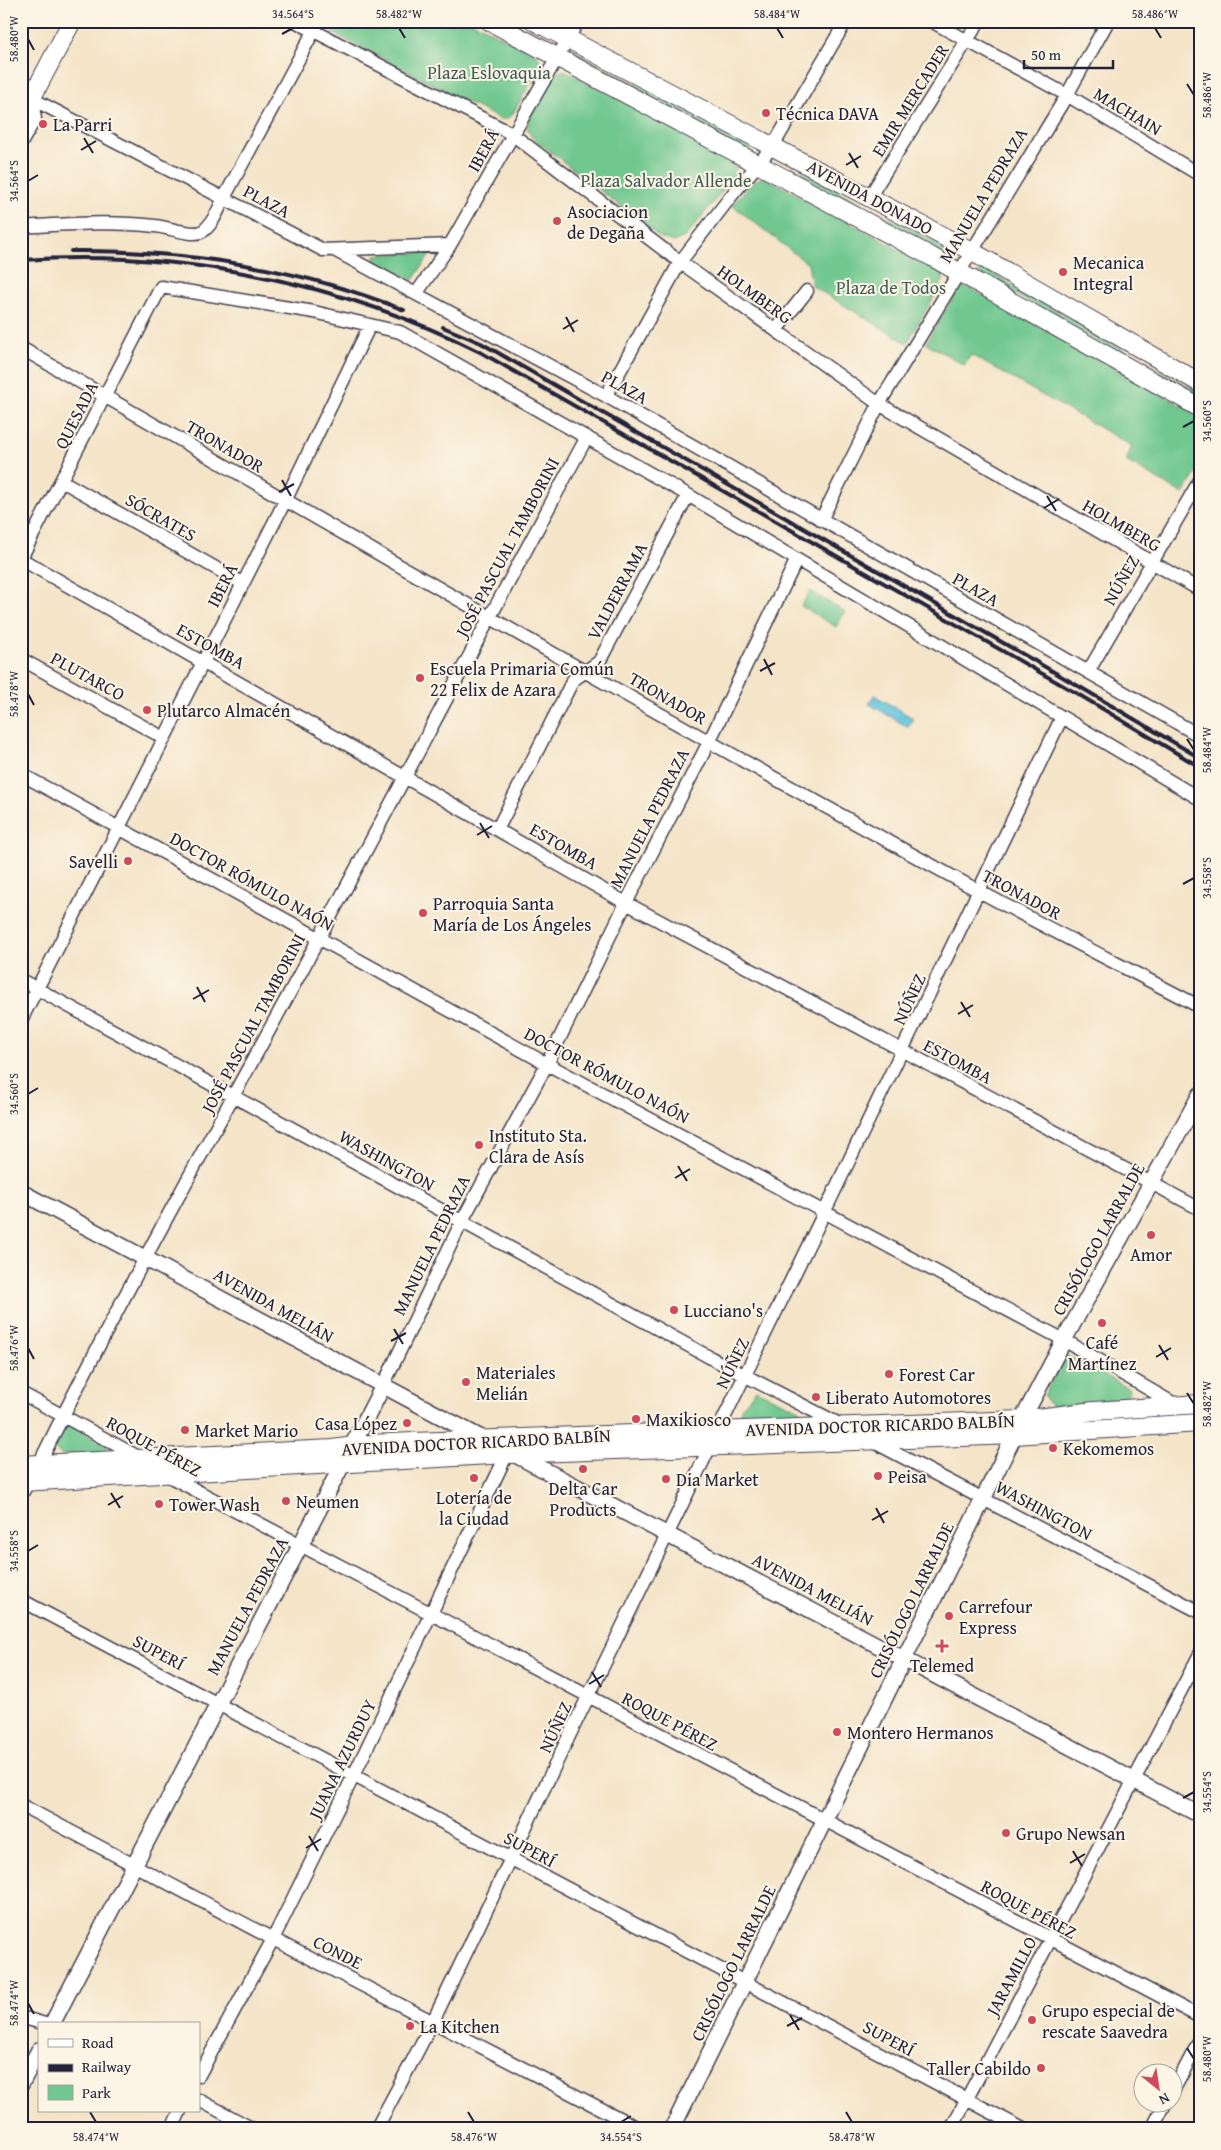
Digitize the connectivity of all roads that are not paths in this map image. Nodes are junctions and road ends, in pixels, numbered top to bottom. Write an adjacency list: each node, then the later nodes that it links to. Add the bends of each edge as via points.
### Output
1 (72, 21): 15 (main road)
2 (295, 21): 10 (street, HOLMBERG)
3 (489, 21): 13 (main road)
4 (534, 21): 11 (main road, AVENIDA DONADO)
5 (578, 21): 11 (street, IBERÁ)
6 (846, 21): 19 (street)
7 (931, 21): 12 (street, MACHAIN)
8 (979, 21): 12 (street, EMIR MERCADER)
9 (1108, 21): 14 (street, MANUELA PEDRAZA)
10 (316, 26): 17 (street, HOLMBERG); 23 (street)
11 (568, 39): 13 (street, IBERÁ); 19 (main road, AVENIDA DONADO)
12 (968, 42): 14 (street, MACHAIN); 22 (street, EMIR MERCADER)
13 (557, 57): 17 (street, IBERÁ); 20 (main road)
14 (1066, 95): 21 (street, MACHAIN); 27 (street, MANUELA PEDRAZA)
15 (25, 99): 16 (main road); 18 (street, via 35,119); 23 (street, PLAZA)
16 (21, 118)
17 (512, 134): 25 (street, IBERÁ); 28 (street, HOLMBERG)
18 (21, 143)
19 (773, 146): 20 (street); 22 (main road, AVENIDA DONADO)
20 (759, 164): 28 (street); 29 (main road)
21 (1200, 175)
22 (870, 196): 27 (main road, AVENIDA DONADO)
23 (224, 198): 24 (street, via 210,224 197,233 156,226 101,223); 26 (street, PLAZA, via 323,250)
24 (21, 227)
25 (450, 244): 26 (street); 31 (street, IBERÁ)
26 (334, 250): 31 (street, PLAZA)
27 (971, 251): 29 (street, MANUELA PEDRAZA); 35 (main road, AVENIDA DONADO)
28 (680, 262): 33 (street, HOLMBERG); 36 (street)
29 (959, 271): 38 (street, MANUELA PEDRAZA); 39 (main road)
30 (807, 291): 33 (street)
31 (416, 294): 36 (street, PLAZA)
32 (370, 325): 37 (street, QUESADA, via 314,312 161,287); 40 (street, via 400,332); 44 (street, IBERÁ)
33 (776, 330): 38 (street, HOLMBERG)
34 (21, 348): 37 (street, TRONADOR)
35 (1200, 383)
36 (606, 396): 45 (street, PLAZA)
37 (105, 397): 42 (street, QUESADA); 44 (street, TRONADOR)
38 (879, 404): 45 (street, MANUELA PEDRAZA); 48 (street, HOLMBERG)
39 (1200, 408)
40 (587, 437): 43 (street); 51 (street, JOSÉ PASCUAL TAMBORINI)
41 (1200, 480): 48 (street, NÚÑEZ)
42 (62, 481): 46 (street, QUESADA); 49 (street, SÓCRATES)
43 (688, 495): 47 (street); 54 (street, VALDERRAMA, via 598,662)
44 (285, 501): 49 (street, IBERÁ); 51 (street, TRONADOR)
45 (821, 520): 55 (street, PLAZA)
46 (21, 559): 53 (street, ESTOMBA)
47 (796, 561): 56 (street); 59 (street, MANUELA PEDRAZA)
48 (1152, 562): 50 (street, HOLMBERG); 55 (street, NÚÑEZ)
49 (242, 583): 53 (street, IBERÁ)
50 (1200, 590)
51 (489, 617): 54 (street, TRONADOR); 61 (street, JOSÉ PASCUAL TAMBORINI)
52 (21, 659): 58 (street, PLUTARCO)
53 (203, 662): 58 (street, IBERÁ); 61 (street, ESTOMBA)
54 (585, 671): 59 (street, TRONADOR); 64 (street, VALDERRAMA, via 573,680)
55 (1088, 672): 57 (street, PLAZA)
56 (1062, 717): 62 (street); 65 (street, NÚÑEZ)
57 (1200, 736)
58 (164, 738): 63 (street, IBERÁ)
59 (709, 742): 65 (street, TRONADOR); 66 (street, MANUELA PEDRAZA)
60 (21, 774): 63 (street, DOCTOR RÓMULO NAÓN)
61 (406, 778): 64 (street, ESTOMBA); 67 (street, JOSÉ PASCUAL TAMBORINI)
62 (1200, 799)
63 (119, 827): 67 (street, DOCTOR RÓMULO NAÓN); 69 (street, IBERÁ)
64 (498, 828): 66 (street, ESTOMBA)
65 (979, 892): 70 (street, TRONADOR); 72 (street, NÚÑEZ)
66 (626, 903): 72 (street, ESTOMBA); 73 (street, MANUELA PEDRAZA)
67 (319, 938): 73 (street, DOCTOR RÓMULO NAÓN); 75 (street, JOSÉ PASCUAL TAMBORINI)
68 (21, 980): 69 (street, WASHINGTON)
69 (37, 988): 71 (street, IBERÁ); 75 (street, WASHINGTON)
70 (1200, 1007)
71 (21, 1020)
72 (903, 1052): 76 (street, ESTOMBA); 79 (street, NÚÑEZ)
73 (547, 1064): 79 (street, DOCTOR RÓMULO NAÓN); 80 (street, MANUELA PEDRAZA)
74 (1200, 1095): 76 (street, CRISÓLOGO LARRALDE)
75 (233, 1096): 80 (street, WASHINGTON); 81 (street, JOSÉ PASCUAL TAMBORINI)
76 (1150, 1184): 78 (street, ESTOMBA); 82 (street, CRISÓLOGO LARRALDE)
77 (21, 1192): 81 (street, AVENIDA MELIÁN)
78 (1200, 1209)
79 (824, 1210): 82 (street, DOCTOR RÓMULO NAÓN); 83 (street, NÚÑEZ)
80 (462, 1221): 83 (street, WASHINGTON); 84 (street, MANUELA PEDRAZA)
81 (144, 1256): 84 (street, AVENIDA MELIÁN); 88 (street, JOSÉ PASCUAL TAMBORINI)
82 (1064, 1340): 87 (street, DOCTOR RÓMULO NAÓN); 91 (street, CRISÓLOGO LARRALDE)
83 (746, 1377): 90 (street, WASHINGTON); 93 (street, NÚÑEZ)
84 (383, 1386): 92 (street, AVENIDA MELIÁN); 95 (street, MANUELA PEDRAZA)
85 (21, 1393): 88 (street, ROQUE PÉREZ)
86 (1200, 1404): 87 (main road, AVENIDA DOCTOR RICARDO BALBÍN)
87 (1178, 1406): 91 (main road, AVENIDA DOCTOR RICARDO BALBÍN, via 1094,1411)
88 (63, 1415): 97 (street, ROQUE PÉREZ); 98 (street, JOSÉ PASCUAL TAMBORINI)
89 (1200, 1423): 91 (main road, AVENIDA DOCTOR RICARDO BALBÍN)
90 (843, 1426): 91 (main road, AVENIDA DOCTOR RICARDO BALBÍN); 93 (main road, AVENIDA DOCTOR RICARDO BALBÍN)
91 (1018, 1427): 94 (main road, AVENIDA DOCTOR RICARDO BALBÍN); 102 (street, CRISÓLOGO LARRALDE)
92 (484, 1440): 93 (main road, AVENIDA DOCTOR RICARDO BALBÍN); 95 (main road, AVENIDA DOCTOR RICARDO BALBÍN); 96 (street, AVENIDA MELIÁN)
93 (714, 1440): 94 (main road, AVENIDA DOCTOR RICARDO BALBÍN); 96 (main road, AVENIDA DOCTOR RICARDO BALBÍN); 103 (street, NÚÑEZ)
94 (870, 1440): 102 (street, WASHINGTON)
95 (353, 1446): 97 (main road, AVENIDA DOCTOR RICARDO BALBÍN); 99 (street, MANUELA PEDRAZA)
96 (511, 1454): 99 (main road, AVENIDA DOCTOR RICARDO BALBÍN); 103 (street, AVENIDA MELIÁN); 107 (street, JUANA AZURDUY)
97 (141, 1458): 98 (main road, AVENIDA DOCTOR RICARDO BALBÍN); 100 (street, ROQUE PÉREZ)
98 (39, 1464): 101 (main road, AVENIDA DOCTOR RICARDO BALBÍN)
99 (343, 1464): 100 (main road, AVENIDA DOCTOR RICARDO BALBÍN); 104 (street, MANUELA PEDRAZA)
100 (166, 1474): 101 (main road, AVENIDA DOCTOR RICARDO BALBÍN); 104 (street, ROQUE PÉREZ)
101 (23, 1481)
102 (982, 1497): 106 (street, WASHINGTON); 109 (street, CRISÓLOGO LARRALDE)
103 (668, 1534): 109 (street, AVENIDA MELIÁN); 110 (street, NÚÑEZ)
104 (300, 1544): 107 (street, ROQUE PÉREZ); 111 (street, MANUELA PEDRAZA)
105 (21, 1600): 111 (street, SUPERÍ)
106 (1200, 1612)
107 (432, 1613): 110 (street, ROQUE PÉREZ); 112 (street, JUANA AZURDUY)
108 (1200, 1654): 113 (street, JARAMILLO)
109 (904, 1658): 113 (street, AVENIDA MELIÁN); 116 (street, CRISÓLOGO LARRALDE)
110 (588, 1697): 116 (street, ROQUE PÉREZ); 117 (street, NÚÑEZ)
111 (218, 1703): 112 (street, SUPERÍ); 118 (street, MANUELA PEDRAZA)
112 (354, 1775): 117 (street, SUPERÍ); 119 (street, JUANA AZURDUY)
113 (1133, 1779): 115 (street, AVENIDA MELIÁN); 120 (street, JARAMILLO)
114 (21, 1805): 118 (street, CONDE)
115 (1200, 1815)
116 (822, 1821): 120 (street, ROQUE PÉREZ); 121 (street, CRISÓLOGO LARRALDE)
117 (512, 1858): 121 (street, SUPERÍ); 124 (street, NÚÑEZ)
118 (134, 1865): 119 (street, CONDE); 126 (street, MANUELA PEDRAZA)
119 (273, 1939): 124 (street, CONDE); 130 (street, JUANA AZURDUY)
120 (1051, 1940): 123 (street, ROQUE PÉREZ); 132 (street, JARAMILLO)
121 (746, 1982): 132 (street, SUPERÍ); 140 (street, CRISÓLOGO LARRALDE)
122 (21, 2016): 125 (street)
123 (1200, 2017)
124 (433, 2021): 138 (street, NÚÑEZ); 139 (street, CONDE)
125 (39, 2022)
126 (53, 2022)
127 (1200, 2040): 129 (street)
128 (38, 2052): 131 (street)
129 (1184, 2070)
130 (200, 2072)
131 (21, 2084)
132 (966, 2098): 141 (street, JARAMILLO); 142 (street, SUPERÍ)
133 (200, 2101): 137 (street)
134 (180, 2112): 136 (street)
135 (1161, 2112): 143 (street)
136 (172, 2129)
137 (253, 2129)
138 (376, 2129)
139 (640, 2129)
140 (672, 2129)
141 (951, 2129)
142 (1023, 2129)
143 (1152, 2129)

